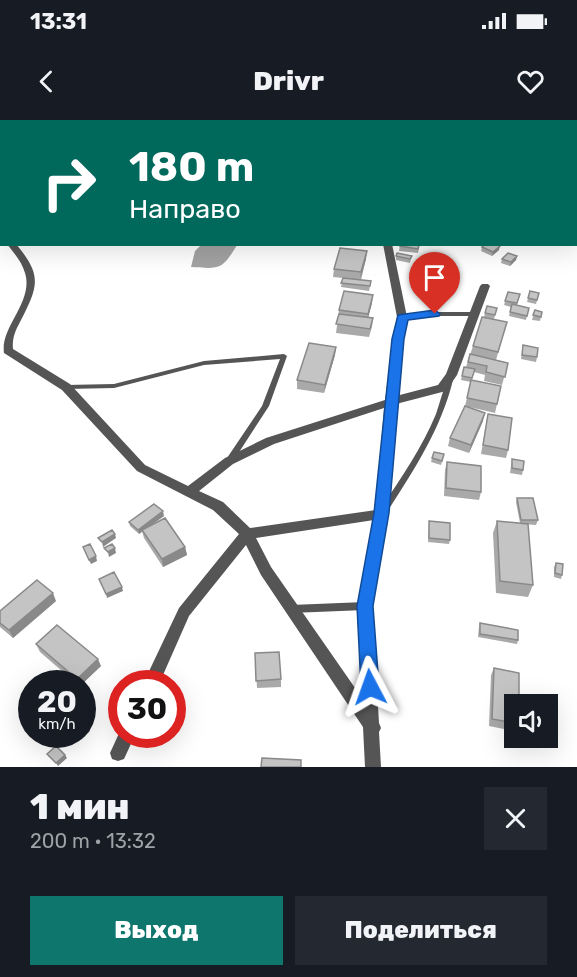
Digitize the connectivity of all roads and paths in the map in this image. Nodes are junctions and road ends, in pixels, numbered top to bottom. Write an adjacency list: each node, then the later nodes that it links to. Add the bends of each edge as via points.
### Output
1 (13, 246): 7 (street, via 34,277 6,342 8,351)
2 (387, 246): 5 (street)
3 (485, 286): 4 (street)
4 (474, 314): 5 (lane); 6 (street)
5 (402, 317): 8 (street)
6 (451, 375): 8 (street, via 442,388); 11 (lane, via 446,401)
7 (66, 387): 9 (lane, via 114,386 204,363 284,356 265,406); 10 (street, via 141,468)
8 (390, 402): 9 (street, via 270,441); 11 (street)
9 (229, 461): 10 (street)
10 (189, 492): 12 (street, via 218,506)
11 (382, 513): 12 (street); 13 (street)
12 (247, 534): 14 (street); 15 (street, via 184,612)
13 (365, 606): 14 (lane); 16 (street)
14 (291, 609): 16 (street)
15 (157, 670)
16 (373, 728): 19 (street)
17 (120, 748): 18 (street)
18 (118, 753)
19 (373, 767)

